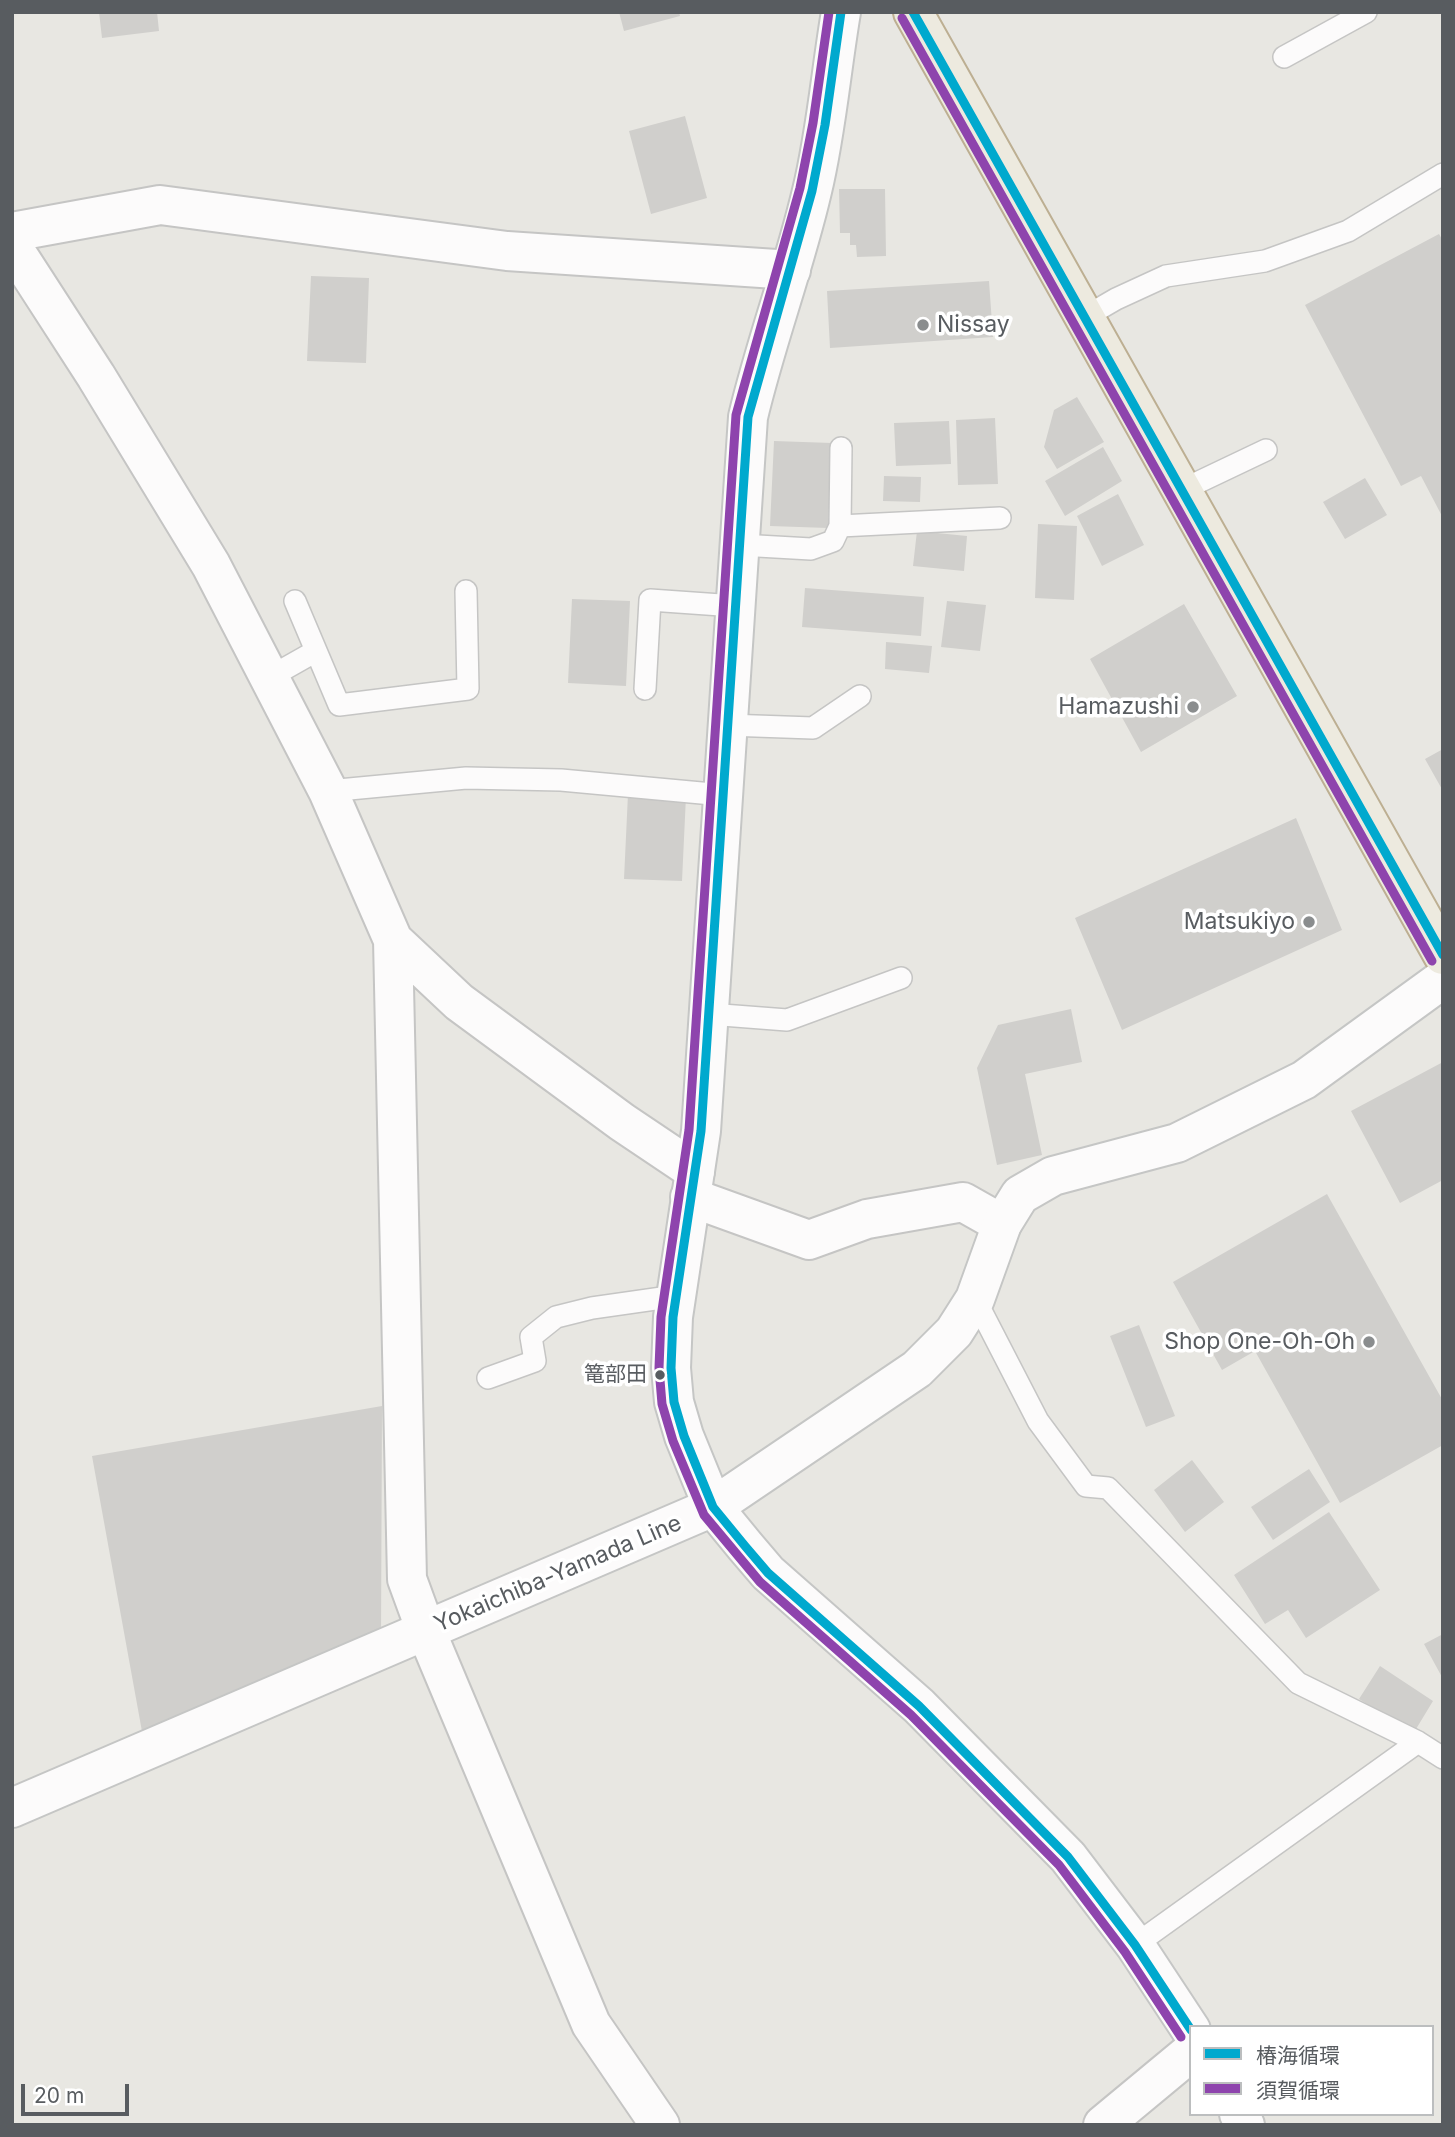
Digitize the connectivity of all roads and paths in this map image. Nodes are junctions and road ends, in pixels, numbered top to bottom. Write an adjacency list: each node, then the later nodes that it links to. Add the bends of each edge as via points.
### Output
1 (841, 12): 8 (street, via 813,189)
2 (914, 12): 9 (highway)
3 (1366, 12): 4 (lane)
4 (1284, 57)
5 (1443, 174): 9 (lane, via 1348,231 1265,261 1166,276)
6 (12, 232): 8 (street, via 160,205 507,251)
7 (12, 246): 20 (street, via 211,565)
8 (791, 270): 15 (street, via 761,360 748,417)
9 (1085, 317): 12 (highway)
10 (841, 448): 14 (lane)
11 (1266, 450): 12 (lane)
12 (1182, 490): 27 (highway)
13 (1000, 518): 14 (lane)
14 (840, 526): 15 (lane, via 833,541 811,549)
15 (740, 545): 18 (street)
16 (466, 591): 19 (lane, via 468,689 339,705)
17 (295, 601): 19 (lane)
18 (736, 606): 21 (lane, via 650,600); 23 (street)
19 (316, 651): 20 (lane)
20 (270, 677): 24 (street)
21 (645, 689)
22 (860, 696): 23 (lane, via 814,728)
23 (727, 725): 25 (street)
24 (328, 791): 25 (lane, via 466,778 561,780); 26 (street)
25 (723, 795): 30 (street)
26 (393, 940): 31 (street, via 459,1002 622,1122); 37 (street, via 407,1579)
27 (1443, 955)
28 (901, 978): 30 (lane, via 787,1020)
29 (1443, 979): 32 (street, Yokaichiba-Yamada Line, via 1304,1080 1177,1143 1053,1176 1020,1195)
30 (709, 1014): 31 (street)
31 (693, 1184): 32 (street, via 809,1240 867,1219 963,1202); 33 (street)
32 (1002, 1224): 34 (street, Yokaichiba-Yamada Line)
33 (676, 1296): 35 (lane, via 556,1317 531,1338 535,1361); 36 (street, via 671,1368 674,1402)
34 (975, 1300): 36 (street, Yokaichiba-Yamada Line, via 954,1332 917,1369); 38 (lane, via 1038,1421 1086,1486 1108,1488 1298,1683)
35 (488, 1378)
36 (713, 1507): 37 (street, Yokaichiba-Yamada Line); 41 (street, via 768,1573 919,1706 1068,1857)
37 (426, 1631): 40 (street, Yokaichiba-Yamada Line); 44 (street, via 591,2024)
38 (1418, 1742): 39 (lane); 41 (lane)
39 (1443, 1758)
40 (12, 1808)
41 (1135, 1945): 42 (street)
42 (1189, 2027)
43 (1189, 2054): 45 (street)
44 (660, 2125)
45 (1103, 2125)

